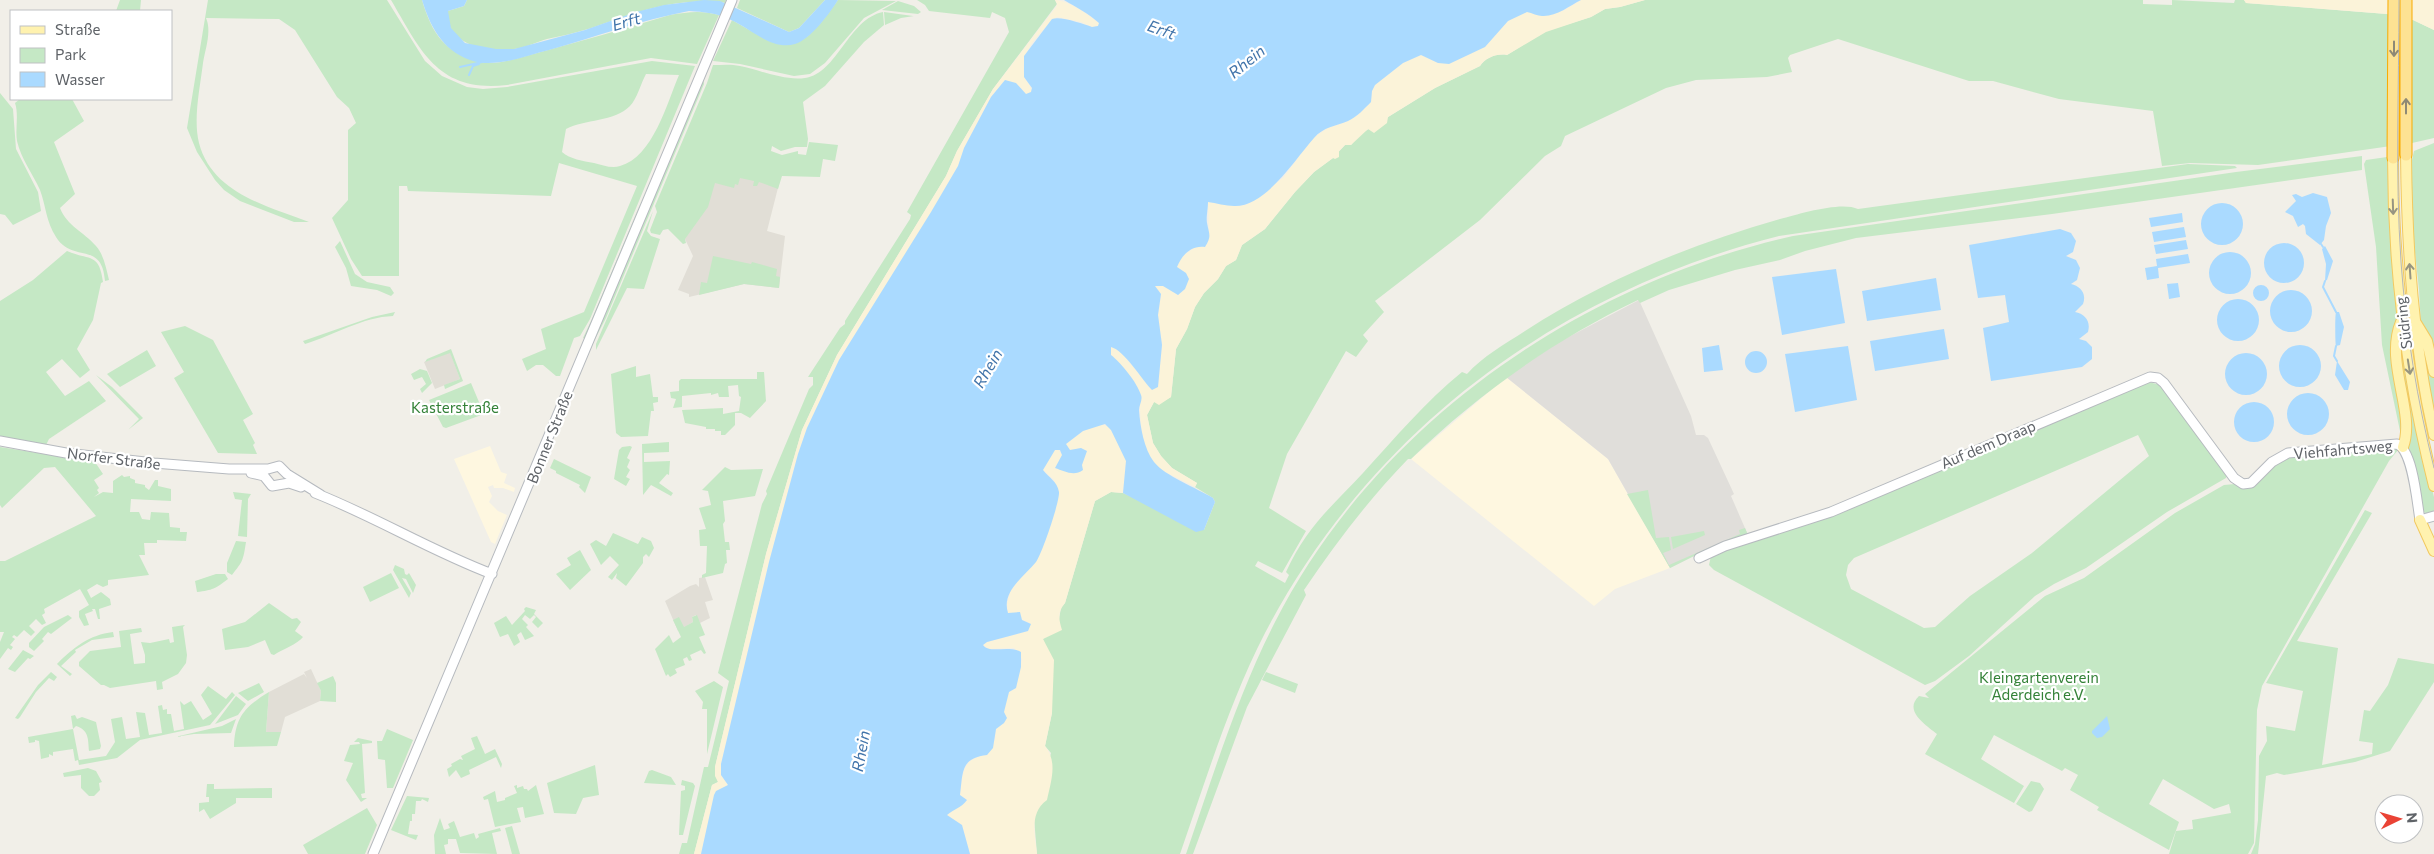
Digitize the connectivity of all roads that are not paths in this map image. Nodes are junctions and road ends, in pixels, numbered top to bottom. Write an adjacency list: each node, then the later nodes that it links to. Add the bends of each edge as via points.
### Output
1 (732, 0): 22 (main road, Bonner Straße)
2 (2394, 0): 5 (highway, one-way to 5)
3 (2406, 0): 4 (highway, one-way to 3)
4 (2406, 155): 7 (main road, Südring, one-way to 4)
5 (2393, 158): 6 (main road, Südring, one-way to 6)
6 (2402, 319): 11 (main road, via 2395,345 2406,430); 16 (main road, Südring, one-way to 16, via 2414,397)
7 (2414, 320): 8 (main road, via 2427,341); 9 (main road, Südring)
8 (2434, 372)
9 (2434, 435)
10 (0, 441): 12 (main road, Norfer Straße, via 96,457)
11 (2403, 447): 14 (main road, Viehfahrtsweg, via 2388,444 2296,452 2272,462 2249,484); 19 (main road, via 2409,461)
12 (267, 473): 13 (main road, Norfer Straße, via 280,466); 15 (main road, Norfer Straße, via 272,486)
13 (287, 474): 15 (main road); 17 (main road, Norfer Straße)
14 (2234, 478): 21 (main road, Auf dem Draap, via 2164,383 2155,377 2147,377 1831,512 1725,546)
15 (284, 484): 17 (main road, Norfer Straße, via 294,484)
16 (2434, 486)
17 (321, 495): 22 (main road, Norfer Straße)
18 (2434, 516): 19 (main road)
19 (2420, 520): 20 (main road)
20 (2434, 551)
21 (1699, 558)
22 (492, 574): 23 (main road, Bonner Straße)
23 (373, 854)

